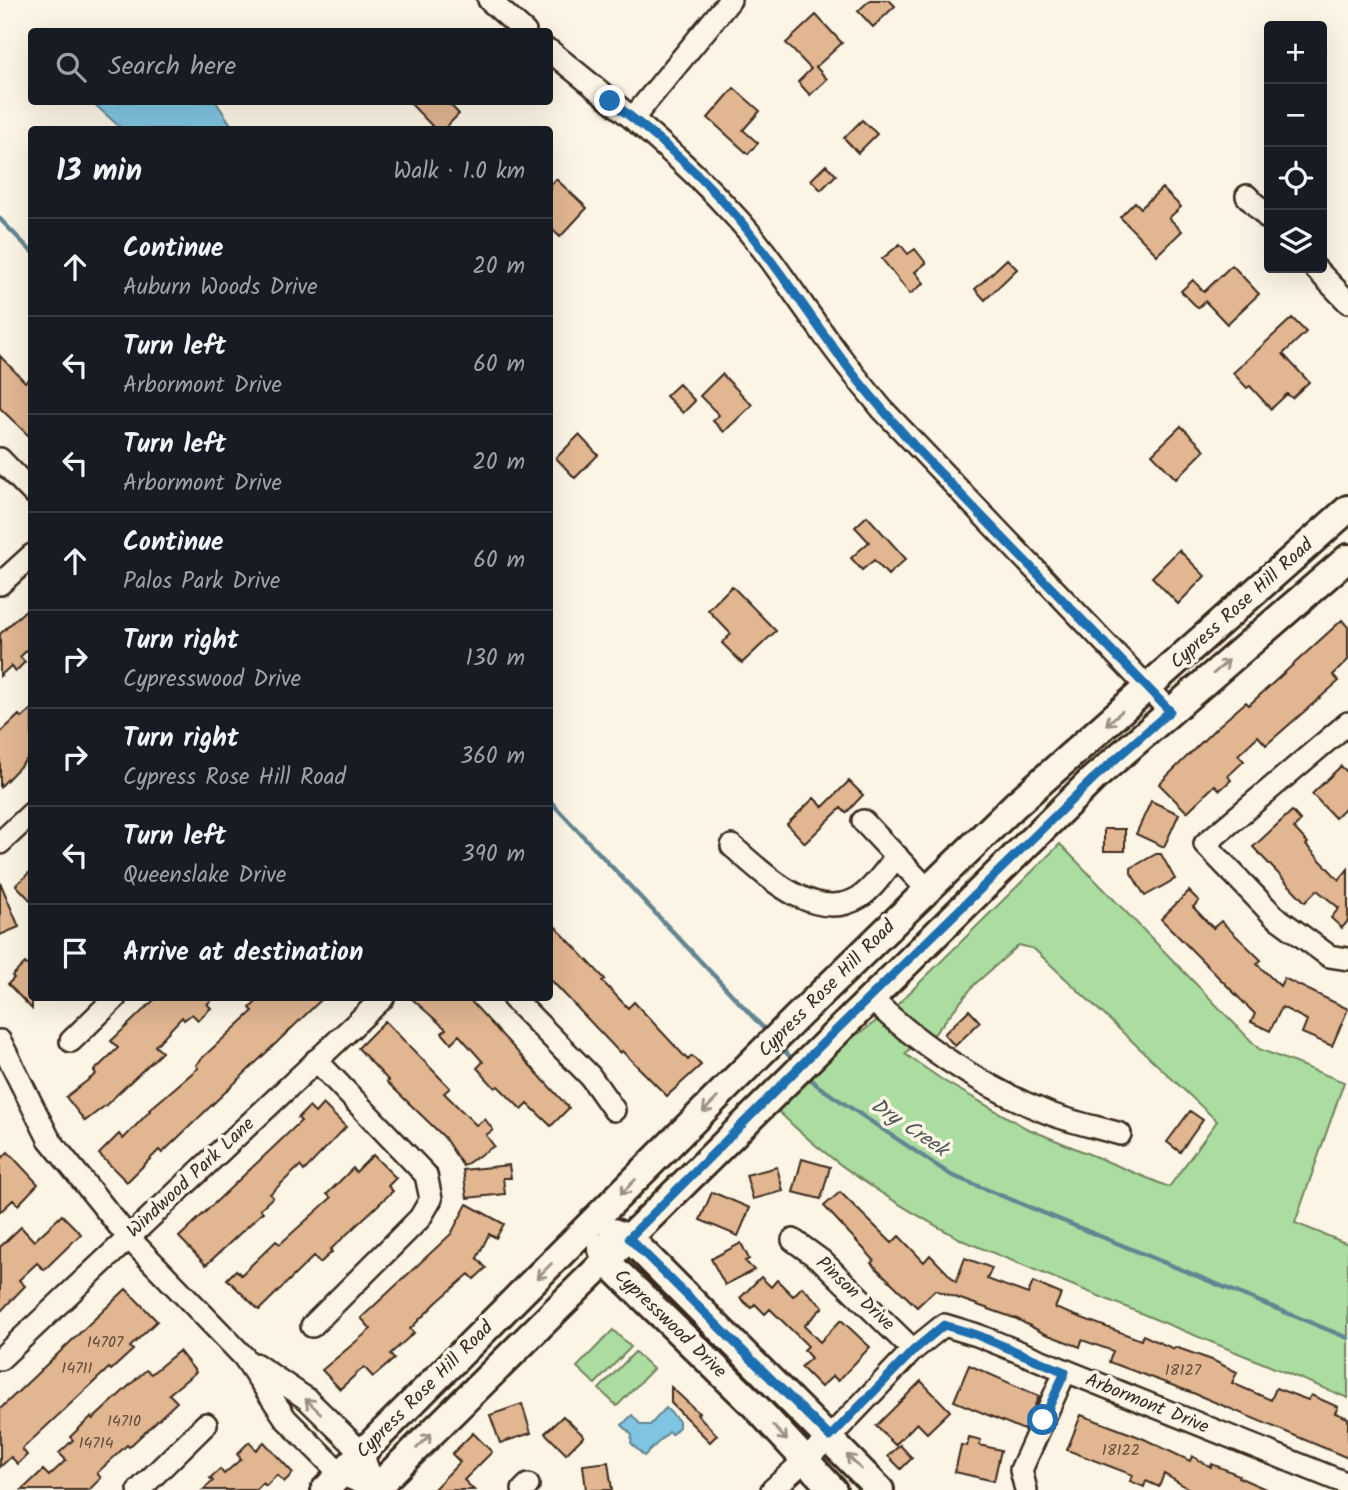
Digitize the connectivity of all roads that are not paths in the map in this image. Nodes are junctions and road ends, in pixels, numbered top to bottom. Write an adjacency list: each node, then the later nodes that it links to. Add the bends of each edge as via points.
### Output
1 (489, 0): 3 (street)
2 (730, 0): 5 (street)
3 (520, 28)
4 (553, 53): 5 (street)
5 (633, 118): 16 (street, via 735,215 846,366 916,448)
6 (1247, 196): 7 (street)
7 (1264, 214)
8 (1320, 273): 9 (street)
9 (1348, 302)
10 (0, 459): 11 (street)
11 (28, 488)
12 (1348, 509): 16 (main road, Cypress Rose Hill Road)
13 (1348, 558): 17 (main road, Cypress Rose Hill Road, one-way to 13)
14 (28, 559): 15 (street)
15 (0, 584)
16 (1148, 688): 17 (street); 24 (main road, Cypress Rose Hill Road, one-way to 24, via 1015,805)
17 (1170, 711): 26 (main road, Cypress Rose Hill Road, via 1093,779)
18 (1348, 723): 25 (street, via 1205,844 1273,915 1329,956)
19 (28, 817): 21 (street)
20 (863, 821): 23 (street)
21 (0, 843)
22 (732, 846): 23 (street, via 775,883 814,904 834,905 860,897)
23 (897, 856): 24 (street)
24 (928, 890): 35 (main road, Cypress Rose Hill Road, one-way to 35)
25 (1348, 959)
26 (870, 998): 34 (street, via 976,1080 1050,1114); 37 (main road, Cypress Rose Hill Road)
27 (112, 1001): 31 (street)
28 (380, 1001): 32 (street, Windwood Park Lane)
29 (516, 1001): 33 (street, via 590,1076)
30 (0, 1041): 36 (street, via 49,1139)
31 (71, 1041)
32 (316, 1060): 36 (street, Windwood Park Lane); 40 (street, via 426,1175 431,1199 421,1218)
33 (614, 1110)
34 (1120, 1134)
35 (592, 1222): 37 (main road, Cypresswood Drive); 39 (main road, Cypresswood Drive); 47 (main road, Cypress Rose Hill Road, one-way to 47)
36 (128, 1237): 42 (street); 43 (street, Windwood Park Lane)
37 (629, 1238): 39 (main road, Cypress Rose Hill Road); 46 (main road, Cypresswood Drive)
38 (793, 1240): 41 (street, Pinson Drive, via 822,1261)
39 (606, 1261): 48 (main road, Cypresswood Drive, one-way to 48); 51 (main road, Cypress Rose Hill Road, one-way to 39)
40 (312, 1326)
41 (914, 1350): 44 (street, Arbormont Drive, via 944,1325); 46 (street)
42 (244, 1357): 47 (street, one-way to 42, via 307,1399); 49 (street)
43 (0, 1359)
44 (1065, 1372): 50 (street, Arbormont Drive); 56 (street, via 1021,1470)
45 (206, 1424): 52 (street)
46 (830, 1437): 48 (street); 55 (main road, Cypresswood Drive, one-way to 46)
47 (362, 1453): 49 (main road, Cypress Rose Hill Road); 51 (street)
48 (804, 1458): 53 (street); 54 (main road, Cypresswood Drive)
49 (333, 1482): 51 (street)
50 (1348, 1484)
51 (374, 1489)
52 (139, 1490)
53 (772, 1490)
54 (833, 1490)
55 (880, 1490)
56 (1026, 1490)

